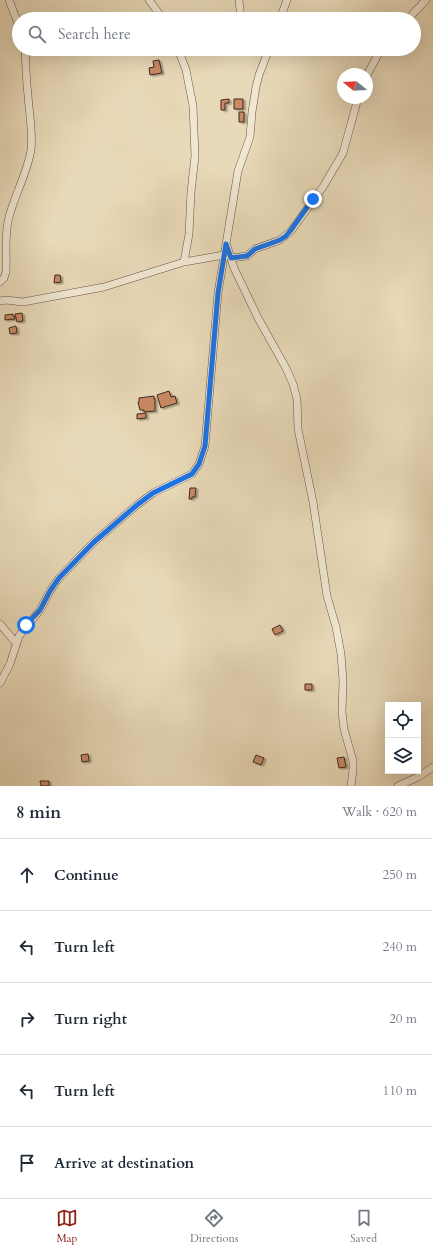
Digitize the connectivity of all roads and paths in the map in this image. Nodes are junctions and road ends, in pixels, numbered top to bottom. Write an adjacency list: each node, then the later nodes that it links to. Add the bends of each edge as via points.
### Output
1 (9, 0): 6 (street)
2 (149, 0): 7 (street)
3 (239, 0): 8 (street)
4 (287, 0): 9 (street)
5 (426, 0): 10 (street)
6 (14, 12)
7 (157, 12)
8 (240, 12)
9 (283, 12)
10 (415, 12)
11 (25, 56): 19 (street, via 31,150 8,219 6,272)
12 (181, 56): 18 (street, via 193,106 195,156 189,234)
13 (267, 56): 17 (street, via 256,87 250,137 238,171 226,244)
14 (378, 56): 15 (street)
15 (371, 68)
16 (356, 104): 17 (street, via 343,153 323,187 291,230 280,240 255,249 247,256)
17 (228, 257): 18 (street); 22 (street, via 218,293 205,446 199,464 192,474 153,493 94,542 59,578); 25 (street, via 293,384 298,429 313,502 327,596 341,654 342,712 353,761)
18 (184, 262): 20 (street, via 104,287 23,302)
19 (0, 282)
20 (0, 301)
21 (0, 624): 22 (street)
22 (16, 643): 23 (street, via 10,664)
23 (0, 683)
24 (433, 767): 26 (street, via 418,778)
25 (351, 786)
26 (398, 786)

